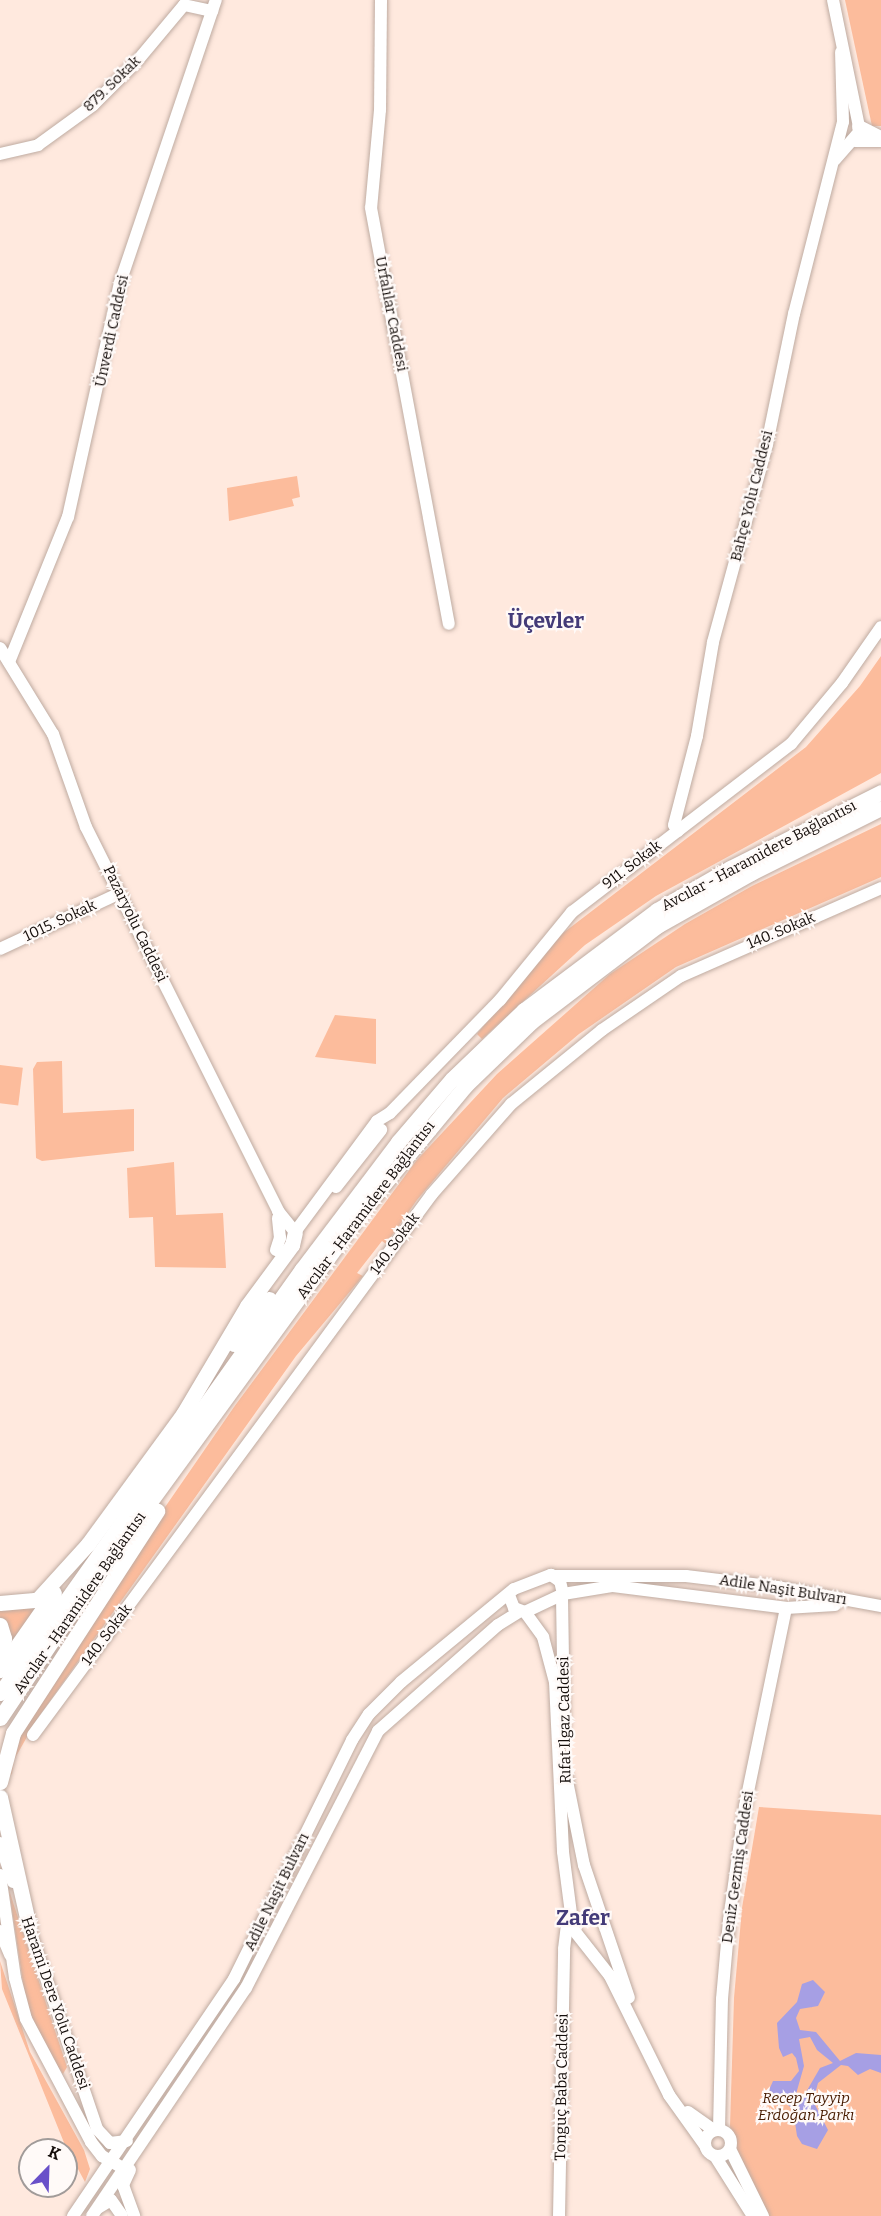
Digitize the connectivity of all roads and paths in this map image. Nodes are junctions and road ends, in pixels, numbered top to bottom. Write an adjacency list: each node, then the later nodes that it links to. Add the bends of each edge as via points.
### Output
1 (381, 0): 10 (street, Urfalılar Caddesi, via 380,110 371,208)
2 (833, 0): 4 (street, Bahçe Yolu Caddesi)
3 (214, 5): 8 (street, 879. Sokak, via 184,5 93,105 38,145); 13 (street, Ünverdi Caddesi, via 120,283 68,517 18,648)
4 (841, 52): 5 (street, Bahçe Yolu Caddesi); 6 (street, Bahçe Yolu Caddesi)
5 (841, 130): 6 (street); 9 (street, Bahçe Yolu Caddesi)
6 (857, 133): 7 (main road); 9 (street, Bahçe Yolu Caddesi)
7 (881, 139)
8 (0, 154)
9 (835, 161): 16 (street, Bahçe Yolu Caddesi, via 794,314 767,444 713,642 697,735 674,825)
10 (449, 624)
11 (881, 627): 16 (street, 911. Sokak, via 842,683 790,744)
12 (0, 648): 13 (street, Pazaryolu Caddesi)
13 (9, 662): 18 (street, Pazaryolu Caddesi, via 53,734 86,827)
14 (881, 792): 25 (highway, Avcılar - Haramidere Bağlantısı, via 680,896 593,955 524,1010 426,1108)
15 (881, 808): 26 (highway, Avcılar - Haramidere Bağlantısı, via 680,911 595,970 531,1022 454,1097 393,1170)
16 (678, 831): 20 (street, 911. Sokak, via 572,912 500,1000)
17 (880, 888): 46 (street, 140. Sokak, via 672,981 602,1030 511,1104 432,1194)
18 (120, 893): 19 (street, 1015. Sokak); 21 (street, Pazaryolu Caddesi)
19 (0, 949)
20 (390, 1113): 22 (street, 911. Sokak, via 372,1128); 23 (street, 911. Sokak, via 311,1219)
21 (274, 1200): 22 (street, via 292,1216); 23 (street, via 283,1220); 24 (street, via 281,1227)
22 (308, 1213): 23 (street, 911. Sokak)
23 (295, 1232): 27 (highway, via 292,1245 247,1306)
24 (276, 1250)
25 (302, 1269): 27 (highway, via 270,1297); 44 (highway, Avcılar - Haramidere Bağlantısı)
26 (232, 1389): 45 (highway, Avcılar - Haramidere Bağlantısı, via 40,1658); 47 (highway, via 212,1431 13,1733)
27 (183, 1414): 28 (highway)
28 (88, 1544): 36 (highway, via 38,1600); 43 (highway)
29 (555, 1576): 30 (street, Adile Naşit Bulvarı); 33 (street, Adile Naşit Bulvarı, via 533,1578); 34 (street)
30 (686, 1576): 31 (street, Adile Naşit Bulvarı); 37 (street, Adile Naşit Bulvarı)
31 (702, 1590): 32 (street, Adile Naşit Bulvarı); 35 (street, Adile Naşit Bulvarı)
32 (683, 1594): 34 (street, Adile Naşit Bulvarı, via 613,1586); 38 (street, Adile Naşit Bulvarı)
33 (508, 1595): 39 (street, Rıfat Ilgaz Caddesi); 65 (street, Adile Naşit Bulvarı, via 401,1682 369,1714 352,1740 234,1979)
34 (562, 1595): 39 (street, Adile Naşit Bulvarı); 50 (street, Rıfat Ilgaz Caddesi, via 567,1786)
35 (770, 1598)
36 (0, 1603)
37 (881, 1606)
38 (786, 1608): 40 (street, Adile Naşit Bulvarı, via 822,1603); 63 (street, Deniz Gezmiş Caddesi, via 745,1806 729,1920)
39 (522, 1611): 51 (street, Rıfat Ilgaz Caddesi, via 543,1637 555,1682); 62 (street, Adile Naşit Bulvarı, via 498,1625 378,1731 246,1988)
40 (881, 1612)
41 (0, 1625): 42 (highway, via 4,1638)
42 (0, 1660)
43 (0, 1671)
44 (0, 1693)
45 (1, 1729)
46 (33, 1735)
47 (0, 1782)
48 (0, 1797): 55 (highway)
49 (0, 1842): 55 (street, Harami Dere Yolu Caddesi)
50 (586, 1869): 51 (street, via 574,1863); 54 (street, Rıfat Ilgaz Caddesi)
51 (565, 1874): 53 (street, Rıfat Ilgaz Caddesi)
52 (0, 1875): 59 (street, Harami Dere Yolu Caddesi)
53 (569, 1911): 57 (street); 58 (street, Tonguç Baba Caddesi)
54 (602, 1924): 57 (street, via 594,1938); 63 (street, Rıfat Ilgaz Caddesi, via 626,1992 674,2091 691,2116)
55 (29, 1927): 60 (street, Harami Dere Yolu Caddesi)
56 (0, 1931): 59 (street)
57 (580, 1938): 58 (street, via 570,1945); 66 (street, via 610,1976 669,2095)
58 (564, 1958): 76 (street, Tonguç Baba Caddesi)
59 (13, 1960): 61 (street, Harami Dere Yolu Caddesi, via 26,2019)
60 (74, 2065): 61 (street, via 68,2079); 65 (street, Harami Dere Yolu Caddesi, via 101,2135 110,2144)
61 (51, 2071): 64 (street, Harami Dere Yolu Caddesi)
62 (152, 2128): 70 (street, Adile Naşit Bulvarı); 75 (street, via 124,2180)
63 (716, 2130): 66 (street); 67 (street, via 729,2136)
64 (89, 2138): 69 (street); 71 (street, via 98,2170)
65 (127, 2141): 69 (street, Adile Naşit Bulvarı)
66 (704, 2144): 68 (street)
67 (730, 2148): 68 (street); 78 (street)
68 (715, 2156): 77 (street)
69 (112, 2163): 70 (street); 71 (street, Adile Naşit Bulvarı)
70 (127, 2163): 72 (street, Adile Naşit Bulvarı)
71 (84, 2202): 73 (street, Adile Naşit Bulvarı)
72 (94, 2213): 74 (street, via 111,2200)
73 (73, 2216)
74 (122, 2216)
75 (134, 2216)
76 (559, 2216)
77 (753, 2216)
78 (764, 2216)

